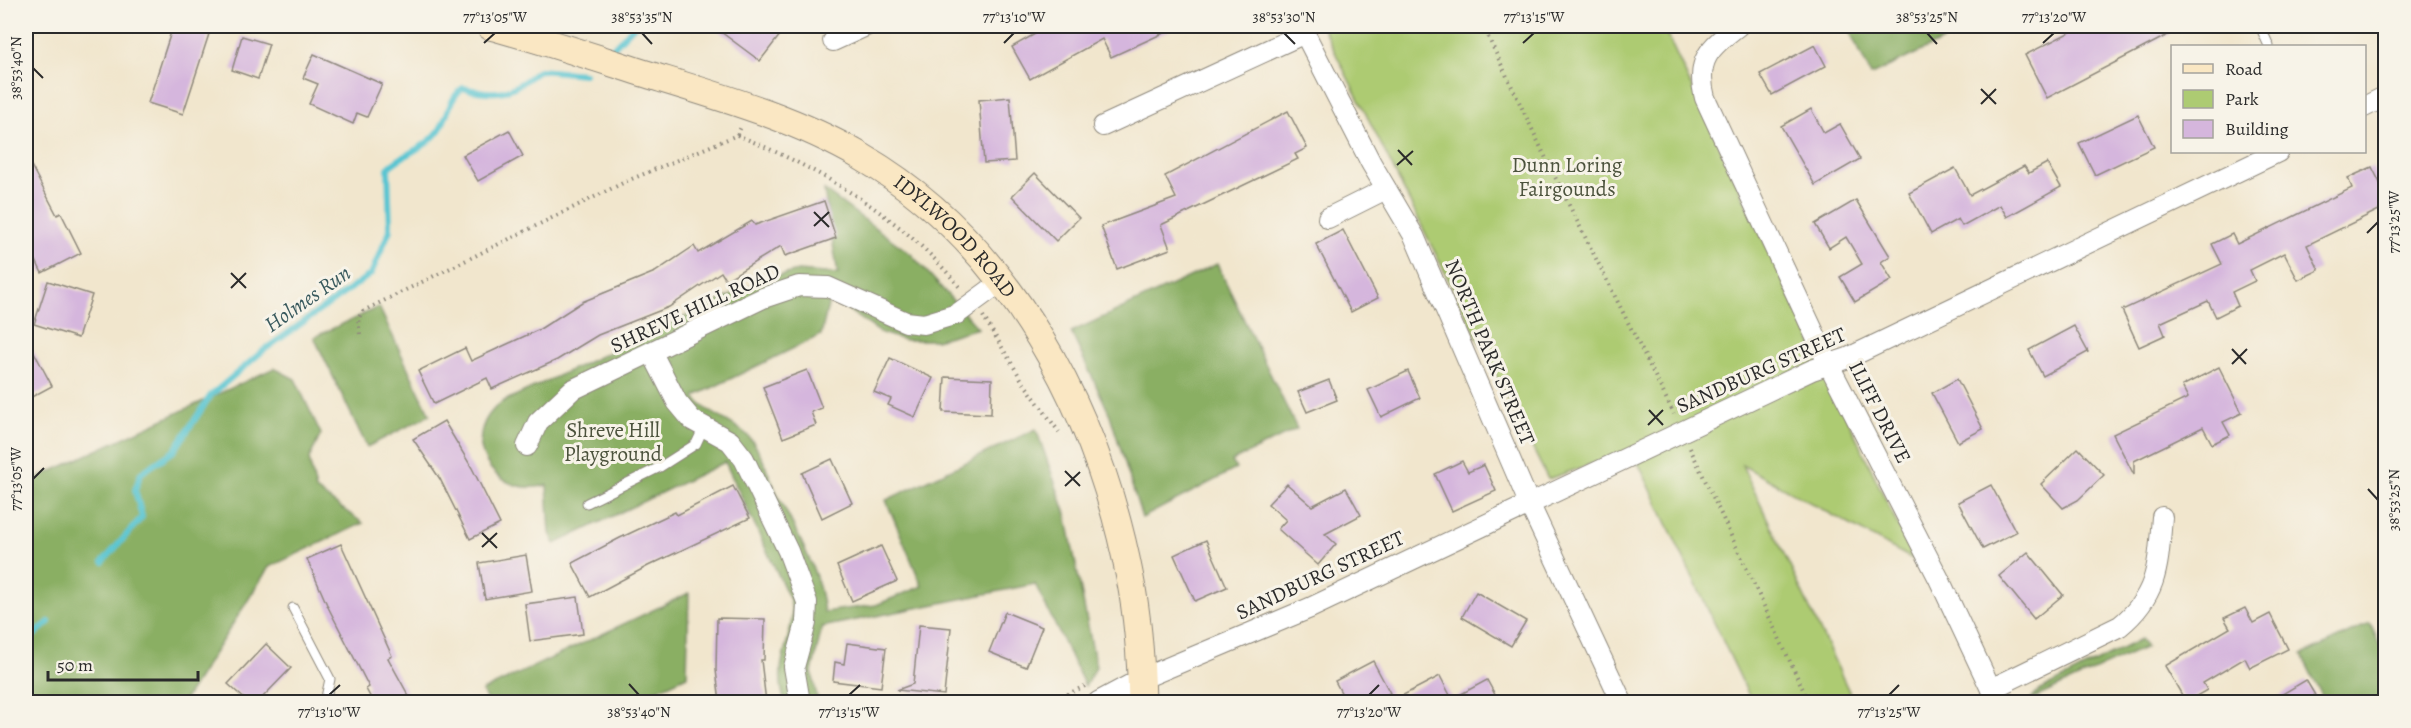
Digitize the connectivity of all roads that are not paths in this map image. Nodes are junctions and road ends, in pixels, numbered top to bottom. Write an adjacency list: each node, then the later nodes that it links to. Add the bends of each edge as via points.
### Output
1 (490, 26): 14 (main road, IDYLWOOD ROAD, via 700,91 816,133 904,184 973,246)
2 (866, 26): 6 (street)
3 (1738, 26): 16 (street, ILIFF DRIVE, via 1707,54 1701,83 1705,98)
4 (2260, 26): 7 (lane)
5 (1303, 29): 10 (street); 12 (street, NORTH PARK STREET)
6 (833, 41)
7 (2270, 45)
8 (2385, 96): 9 (street)
9 (2366, 106)
10 (1103, 126)
11 (2276, 153): 16 (street, SANDBURG STREET)
12 (1386, 189): 13 (street); 20 (street, NORTH PARK STREET, via 1414,236)
13 (1328, 218)
14 (1002, 281): 15 (street, SHREVE HILL ROAD, via 973,304 940,321 915,323 828,287 800,286 763,298); 23 (main road, IDYLWOOD ROAD, via 1062,378 1104,480 1131,581)
15 (651, 353): 17 (street, via 677,402 692,420); 18 (street, SHREVE HILL ROAD, via 561,398 538,422)
16 (1829, 365): 20 (street, SANDBURG STREET); 24 (street, ILIFF DRIVE)
17 (704, 427): 19 (lane, via 696,444 660,467); 26 (street, via 730,441 744,459 788,550 807,602 806,623 794,667)
18 (527, 446)
19 (587, 503)
20 (1529, 503): 23 (street, SANDBURG STREET, via 1310,608 1164,672); 28 (street, NORTH PARK STREET)
21 (2162, 517): 24 (street, via 2156,574 2149,595 2135,613 2120,626)
22 (293, 609): 25 (lane, via 330,679)
23 (1142, 691): 27 (street, SANDBURG STREET)
24 (1994, 696)
25 (325, 702)
26 (800, 702)
27 (1098, 702)
28 (1623, 702)

